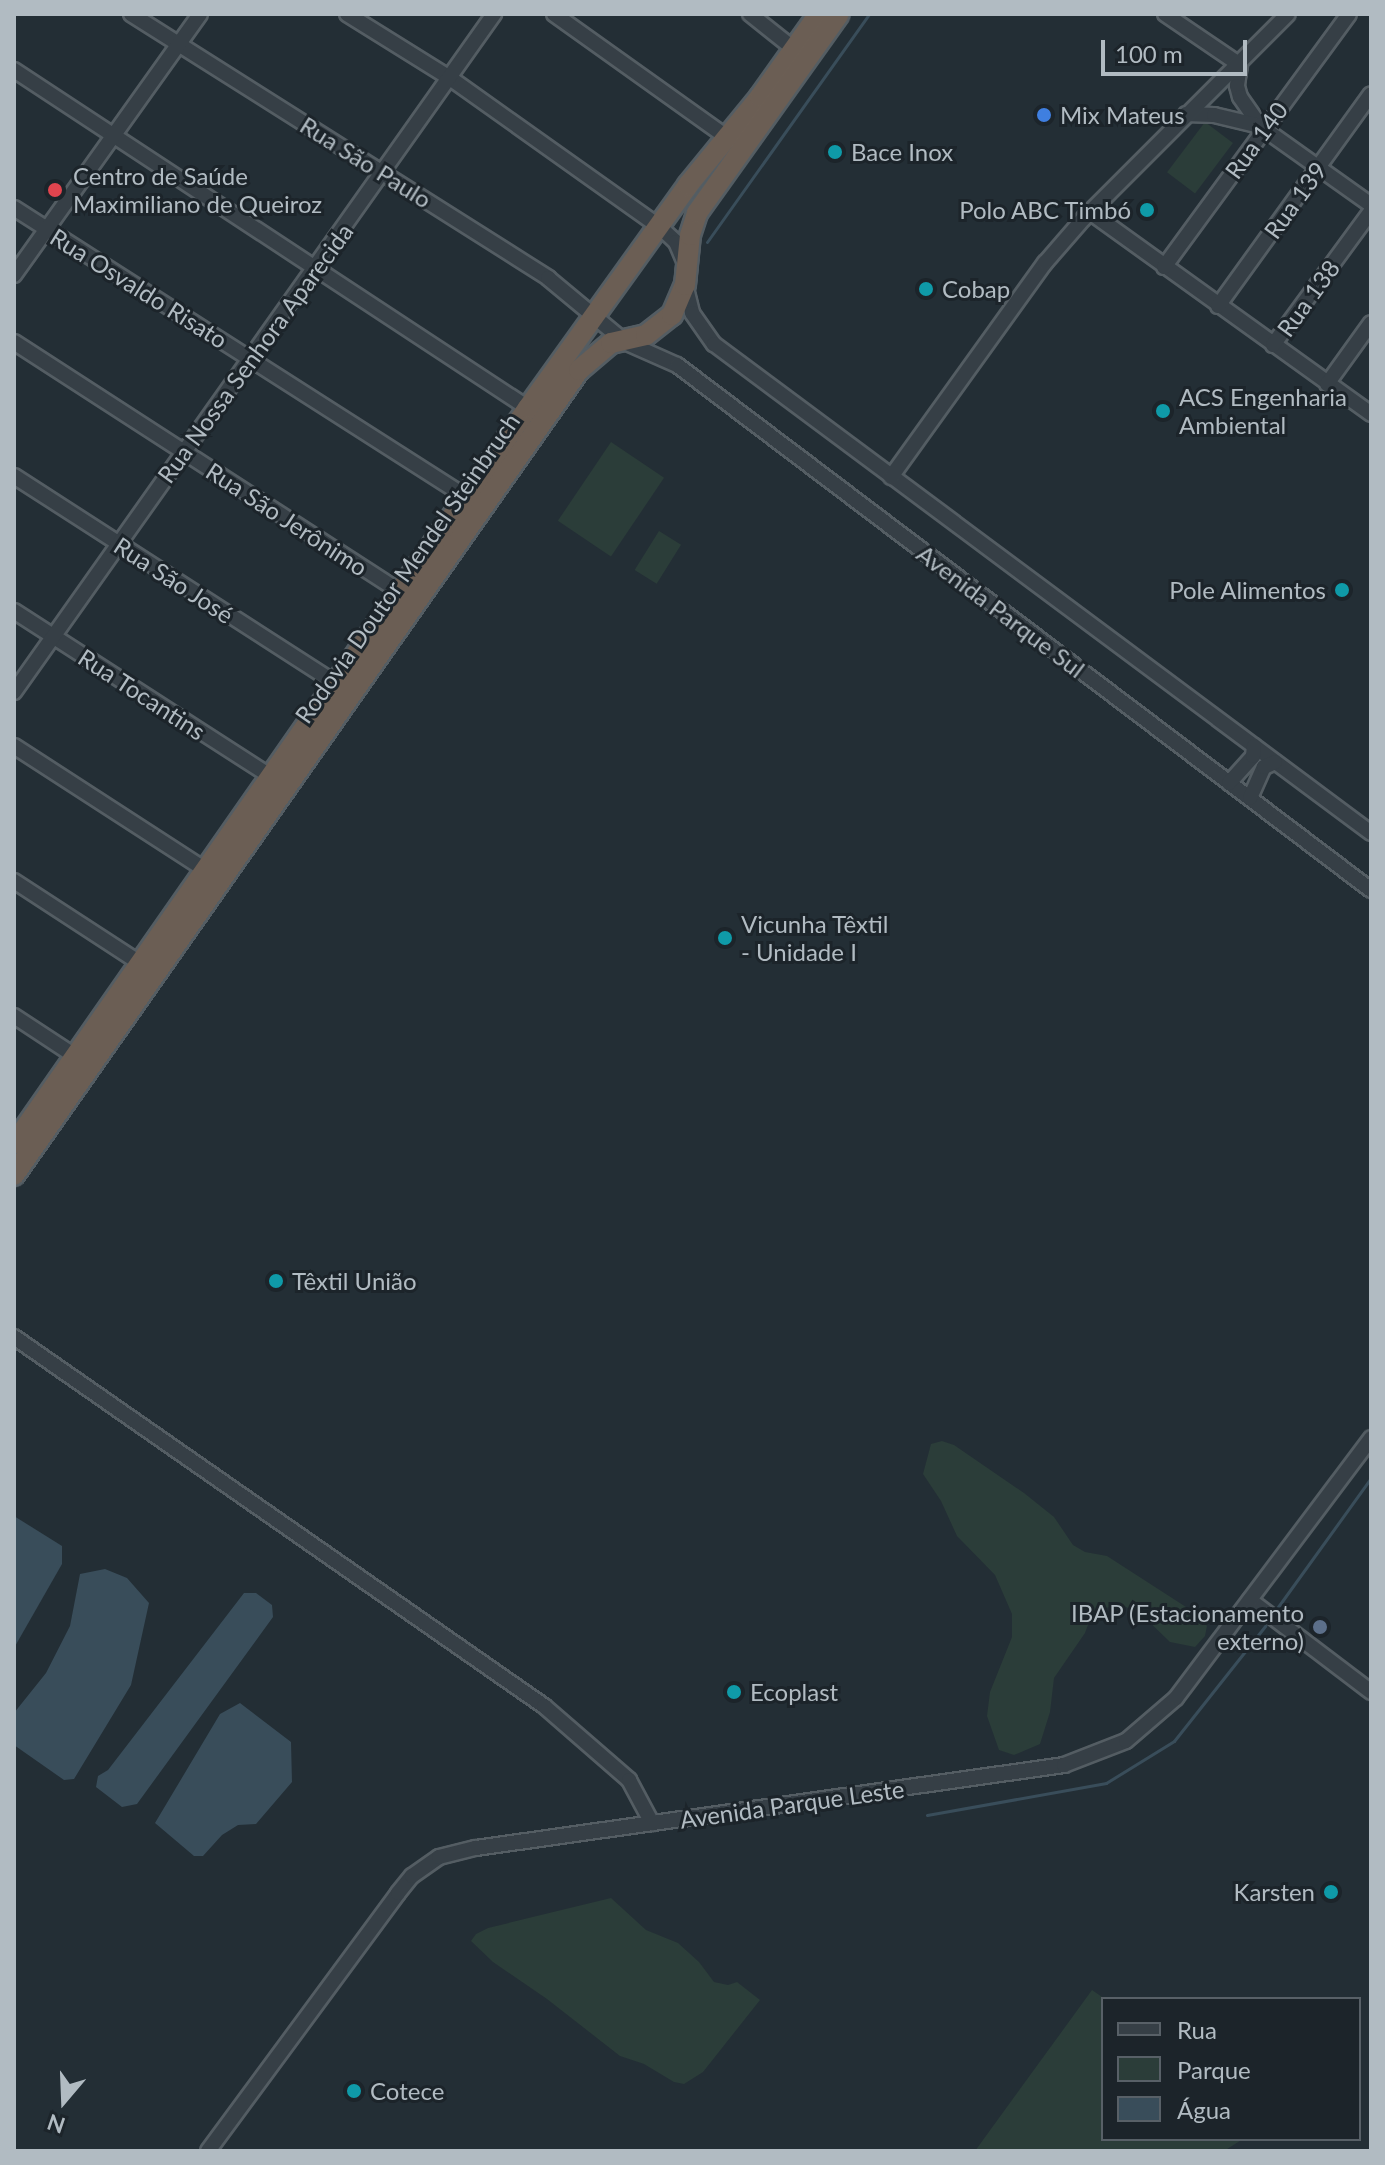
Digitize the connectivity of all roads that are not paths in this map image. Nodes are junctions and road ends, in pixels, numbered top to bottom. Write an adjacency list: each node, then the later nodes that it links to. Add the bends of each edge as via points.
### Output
1 (131, 14): 12 (street, Rua São Paulo)
2 (200, 14): 12 (street)
3 (347, 14): 16 (street, Avenida Parque Sul)
4 (494, 14): 16 (street, Rua Nossa Senhora Aparecida)
5 (554, 14): 21 (street)
6 (750, 14): 13 (street)
7 (819, 14): 13 (highway, Rodovia Doutor Mendel Steinbruch)
8 (839, 14): 32 (highway, Rodovia Doutor Mendel Steinbruch, via 697,213)
9 (1165, 14): 14 (street)
10 (1288, 14): 14 (street)
11 (1349, 14): 19 (street, Rua 140)
12 (178, 45): 20 (street); 23 (street, Rua São Paulo)
13 (794, 49): 21 (highway, Rodovia Doutor Mendel Steinbruch)
14 (1240, 65): 18 (street); 19 (street, via 1240,97)
15 (14, 70): 20 (street)
16 (450, 78): 23 (street, Rua Nossa Senhora Aparecida); 27 (street, Avenida Parque Sul)
17 (1371, 94): 22 (street, Rua 139)
18 (1186, 114): 19 (street, via 1214,115); 26 (street)
19 (1262, 128): 22 (street); 30 (street, Rua 140)
20 (113, 133): 28 (street); 29 (street)
21 (728, 138): 27 (highway, Rodovia Doutor Mendel Steinbruch)
22 (1319, 167): 25 (street); 33 (street, Rua 139)
23 (384, 173): 29 (street, Rua Nossa Senhora Aparecida); 34 (street, Rua São Paulo, via 548,278)
24 (14, 208): 28 (street, Rua Osvaldo Risato)
25 (1371, 208): 38 (street, Rua 138)
26 (1090, 212): 30 (street); 45 (street, via 1045,263)
27 (658, 226): 32 (street, Avenida Parque Sul, via 682,252); 34 (highway, Rodovia Doutor Mendel Steinbruch)
28 (45, 229): 31 (street); 39 (street, Rua Osvaldo Risato)
29 (316, 266): 39 (street, Rua Nossa Senhora Aparecida); 41 (street)
30 (1164, 267): 33 (street)
31 (14, 275)
32 (685, 285): 37 (highway, Rodovia Doutor Mendel Steinbruch, via 672,315 646,335); 45 (street, Avenida Parque Sul, via 692,313 714,344)
33 (1218, 306): 38 (street)
34 (596, 315): 37 (street, Rua São Paulo); 41 (highway, Rodovia Doutor Mendel Steinbruch)
35 (1371, 323): 40 (street)
36 (14, 342): 43 (street, Rua São Jerônimo)
37 (625, 342): 57 (street, Avenida Parque Sul, via 677,365); 67 (highway, Rodovia Doutor Mendel Steinbruch, via 611,343 590,358 558,397)
38 (1273, 345): 40 (street)
39 (249, 357): 43 (street, Rua Nossa Senhora Aparecida); 46 (street, Rua Osvaldo Risato)
40 (1327, 384): 42 (street)
41 (528, 408): 46 (highway, Rodovia Doutor Mendel Steinbruch)
42 (1371, 414)
43 (184, 452): 47 (street, Rua Nossa Senhora Aparecida); 48 (street, Rua São Jerônimo)
44 (14, 476): 47 (street, Rua São José)
45 (891, 477): 54 (street, Avenida Parque Sul)
46 (466, 497): 48 (highway, Rodovia Doutor Mendel Steinbruch)
47 (119, 544): 50 (street, Rua Nossa Senhora Aparecida); 51 (street, Rua São José)
48 (400, 592): 51 (highway, Rodovia Doutor Mendel Steinbruch)
49 (14, 611): 50 (street, Rua Tocantins)
50 (53, 636): 52 (street, Rua Nossa Senhora Aparecida); 56 (street, Rua Tocantins)
51 (335, 683): 56 (highway, Rodovia Doutor Mendel Steinbruch)
52 (14, 692)
53 (14, 746): 60 (street)
54 (1254, 746): 55 (street, Avenida Parque Sul); 57 (street, via 1253,756)
55 (1275, 762): 58 (street, via 1264,767); 59 (street, Avenida Parque Sul)
56 (270, 776): 60 (highway, Rodovia Doutor Mendel Steinbruch)
57 (1229, 783): 58 (street, Avenida Parque Sul)
58 (1250, 798): 62 (street, Avenida Parque Sul)
59 (1371, 833)
60 (204, 869): 63 (highway, Rodovia Doutor Mendel Steinbruch)
61 (14, 881): 63 (street)
62 (1371, 890)
63 (140, 963): 65 (highway, Rodovia Doutor Mendel Steinbruch)
64 (14, 1016): 65 (street)
65 (75, 1056): 66 (highway, Rodovia Doutor Mendel Steinbruch)
66 (14, 1144)
67 (14, 1175)
68 (14, 1337): 72 (street, via 544,1706 629,1780)
69 (1371, 1438): 70 (street, Avenida Parque Leste)
70 (1250, 1600): 71 (street); 72 (street, Avenida Parque Leste, via 1167,1709 1126,1741 1087,1758)
71 (1371, 1692)
72 (652, 1823): 73 (street, Avenida Parque Leste, via 467,1850 426,1865 392,1900)
73 (208, 2151)

